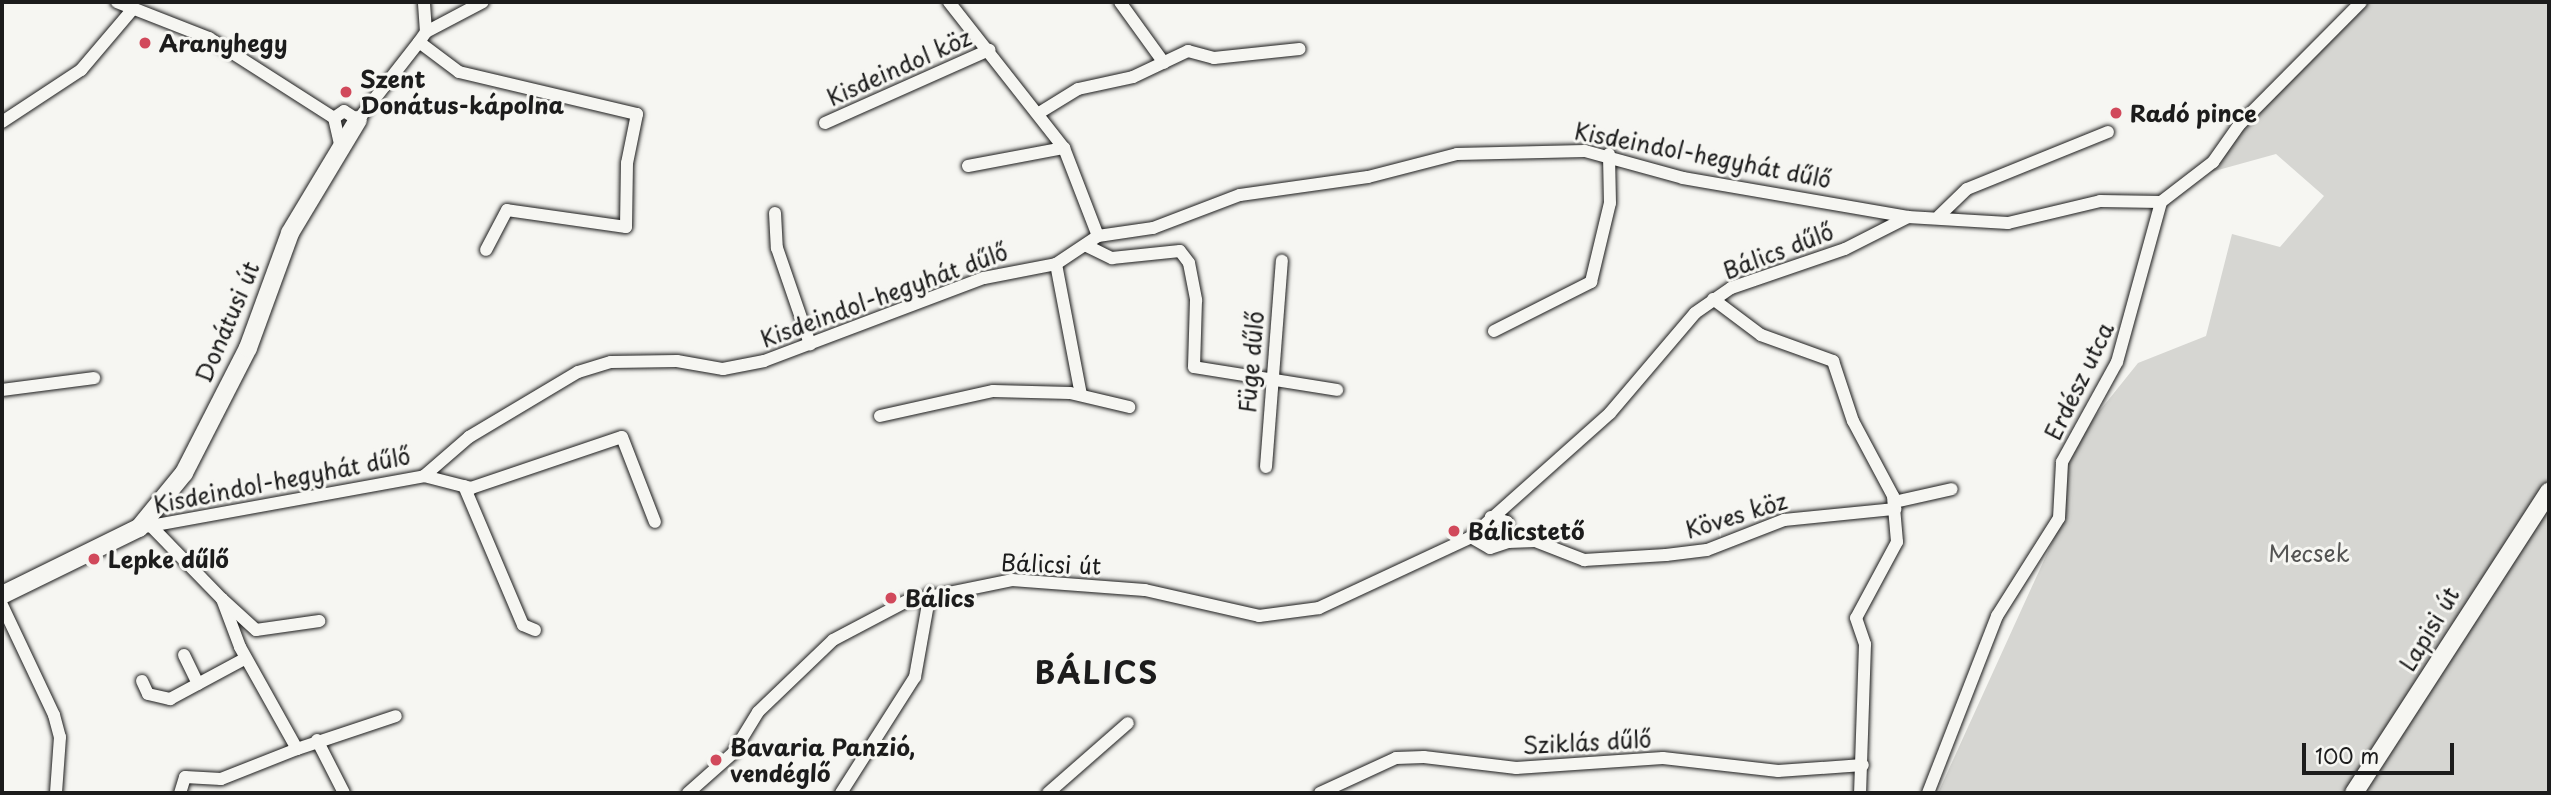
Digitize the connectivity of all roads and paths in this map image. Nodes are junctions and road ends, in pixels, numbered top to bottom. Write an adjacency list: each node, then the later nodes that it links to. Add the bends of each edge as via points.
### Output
1 (117, 2): 7 (street)
2 (424, 2): 8 (street)
3 (484, 2): 8 (street)
4 (949, 2): 10 (street)
5 (1121, 2): 11 (street)
6 (2361, 2): 22 (street, via 2239,125 2213,162)
7 (131, 11): 13 (street, via 209,38); 15 (street, via 81,70)
8 (422, 37): 14 (street, Donátusi út); 28 (street, via 459,72 637,114 627,163 626,227 507,210)
9 (1300, 49): 11 (street, via 1214,58 1188,51)
10 (989, 50): 12 (street); 16 (street, Kisdeindol köz)
11 (1164, 63): 12 (street, via 1078,89)
12 (1039, 113): 19 (street)
13 (334, 118): 14 (street, via 344,111); 18 (street)
14 (358, 120): 18 (street, Donátusi út)
15 (2, 122)
16 (825, 123)
17 (2108, 132): 24 (street, via 1967,189)
18 (340, 145): 49 (street, Donátusi út, via 290,233 248,348 190,462)
19 (1064, 148): 21 (street); 26 (street)
20 (1609, 154): 25 (street, Kisdeindol-hegyhát dűlő, via 1683,178); 26 (street, Kisdeindol-hegyhát dűlő, via 1457,154 1368,177 1240,195 1153,228); 32 (street, via 1610,202 1591,282)
21 (968, 166)
22 (2161, 202): 24 (street, Bálics dűlő, via 2100,201 2008,223); 75 (street, Erdész utca, via 2117,362 2062,462 2059,517 1997,615)
23 (775, 213): 33 (street, via 777,248)
24 (1939, 216): 25 (street, Bálics dűlő)
25 (1908, 217): 31 (street, Bálics dűlő)
26 (1098, 236): 27 (street, Kisdeindol-hegyhát dűlő)
27 (1087, 246): 30 (street, Kisdeindol-hegyhát dűlő); 35 (street, via 1112,258 1180,251 1189,263 1196,300 1194,367)
28 (486, 250)
29 (1282, 261): 35 (street, Füge dűlő)
30 (1056, 264): 33 (street, Kisdeindol-hegyhát dűlő, via 984,278); 38 (street)
31 (1713, 299): 46 (street, via 1760,335 1832,361); 47 (street, Bálics dűlő, via 1611,412)
32 (1494, 331)
33 (810, 344): 42 (street, Kisdeindol-hegyhát dűlő, via 723,369 643,359 578,372 469,437)
34 (93, 378): 36 (street)
35 (1268, 382): 37 (street); 41 (street, Füge dűlő)
36 (2, 390)
37 (1337, 390)
38 (1082, 395): 39 (street); 40 (street, via 993,391)
39 (1129, 407)
40 (880, 416)
41 (1266, 467)
42 (424, 476): 43 (street); 49 (street, Kisdeindol-hegyhát dűlő)
43 (464, 486): 48 (street, via 622,437); 57 (street, via 523,625)
44 (1952, 489): 46 (street, Köves köz)
45 (2549, 492): 76 (street, Lapisi út)
46 (1895, 505): 51 (street, Köves köz, via 1784,520 1707,550 1667,555 1584,560 1535,541); 66 (street, via 1897,542 1856,618 1865,644)
47 (1491, 517): 50 (street, Bálicsi út); 51 (street, via 1507,522)
48 (655, 522)
49 (145, 527): 53 (street, Donátusi út); 54 (street)
50 (1471, 537): 51 (street, via 1490,548); 52 (street, Bálicsi út, via 1347,597 1280,616 1145,590 1012,580)
51 (1508, 542)
52 (930, 593): 70 (street, Bálicsi út, via 833,640 758,712 733,753); 71 (street, via 915,677)
53 (2, 595)
54 (222, 599): 56 (street, via 256,630); 59 (street)
55 (2, 605): 67 (street, via 61,737)
56 (319, 621)
57 (536, 630)
58 (184, 655): 61 (street)
59 (247, 658): 61 (street); 65 (street)
60 (142, 681): 61 (street, via 159,701)
61 (198, 684)
62 (396, 716): 64 (street)
63 (1128, 723): 72 (street)
64 (317, 740): 65 (street); 69 (street)
65 (297, 748): 68 (street, via 221,779 185,777)
66 (1863, 765): 73 (street, Sziklás dűlő, via 1778,771 1663,758 1539,769 1396,758); 74 (street)
67 (56, 793)
68 (180, 793)
69 (344, 793)
70 (688, 793)
71 (841, 793)
72 (1048, 793)
73 (1320, 793)
74 (1860, 793)
75 (1928, 793)
76 (2354, 793)

